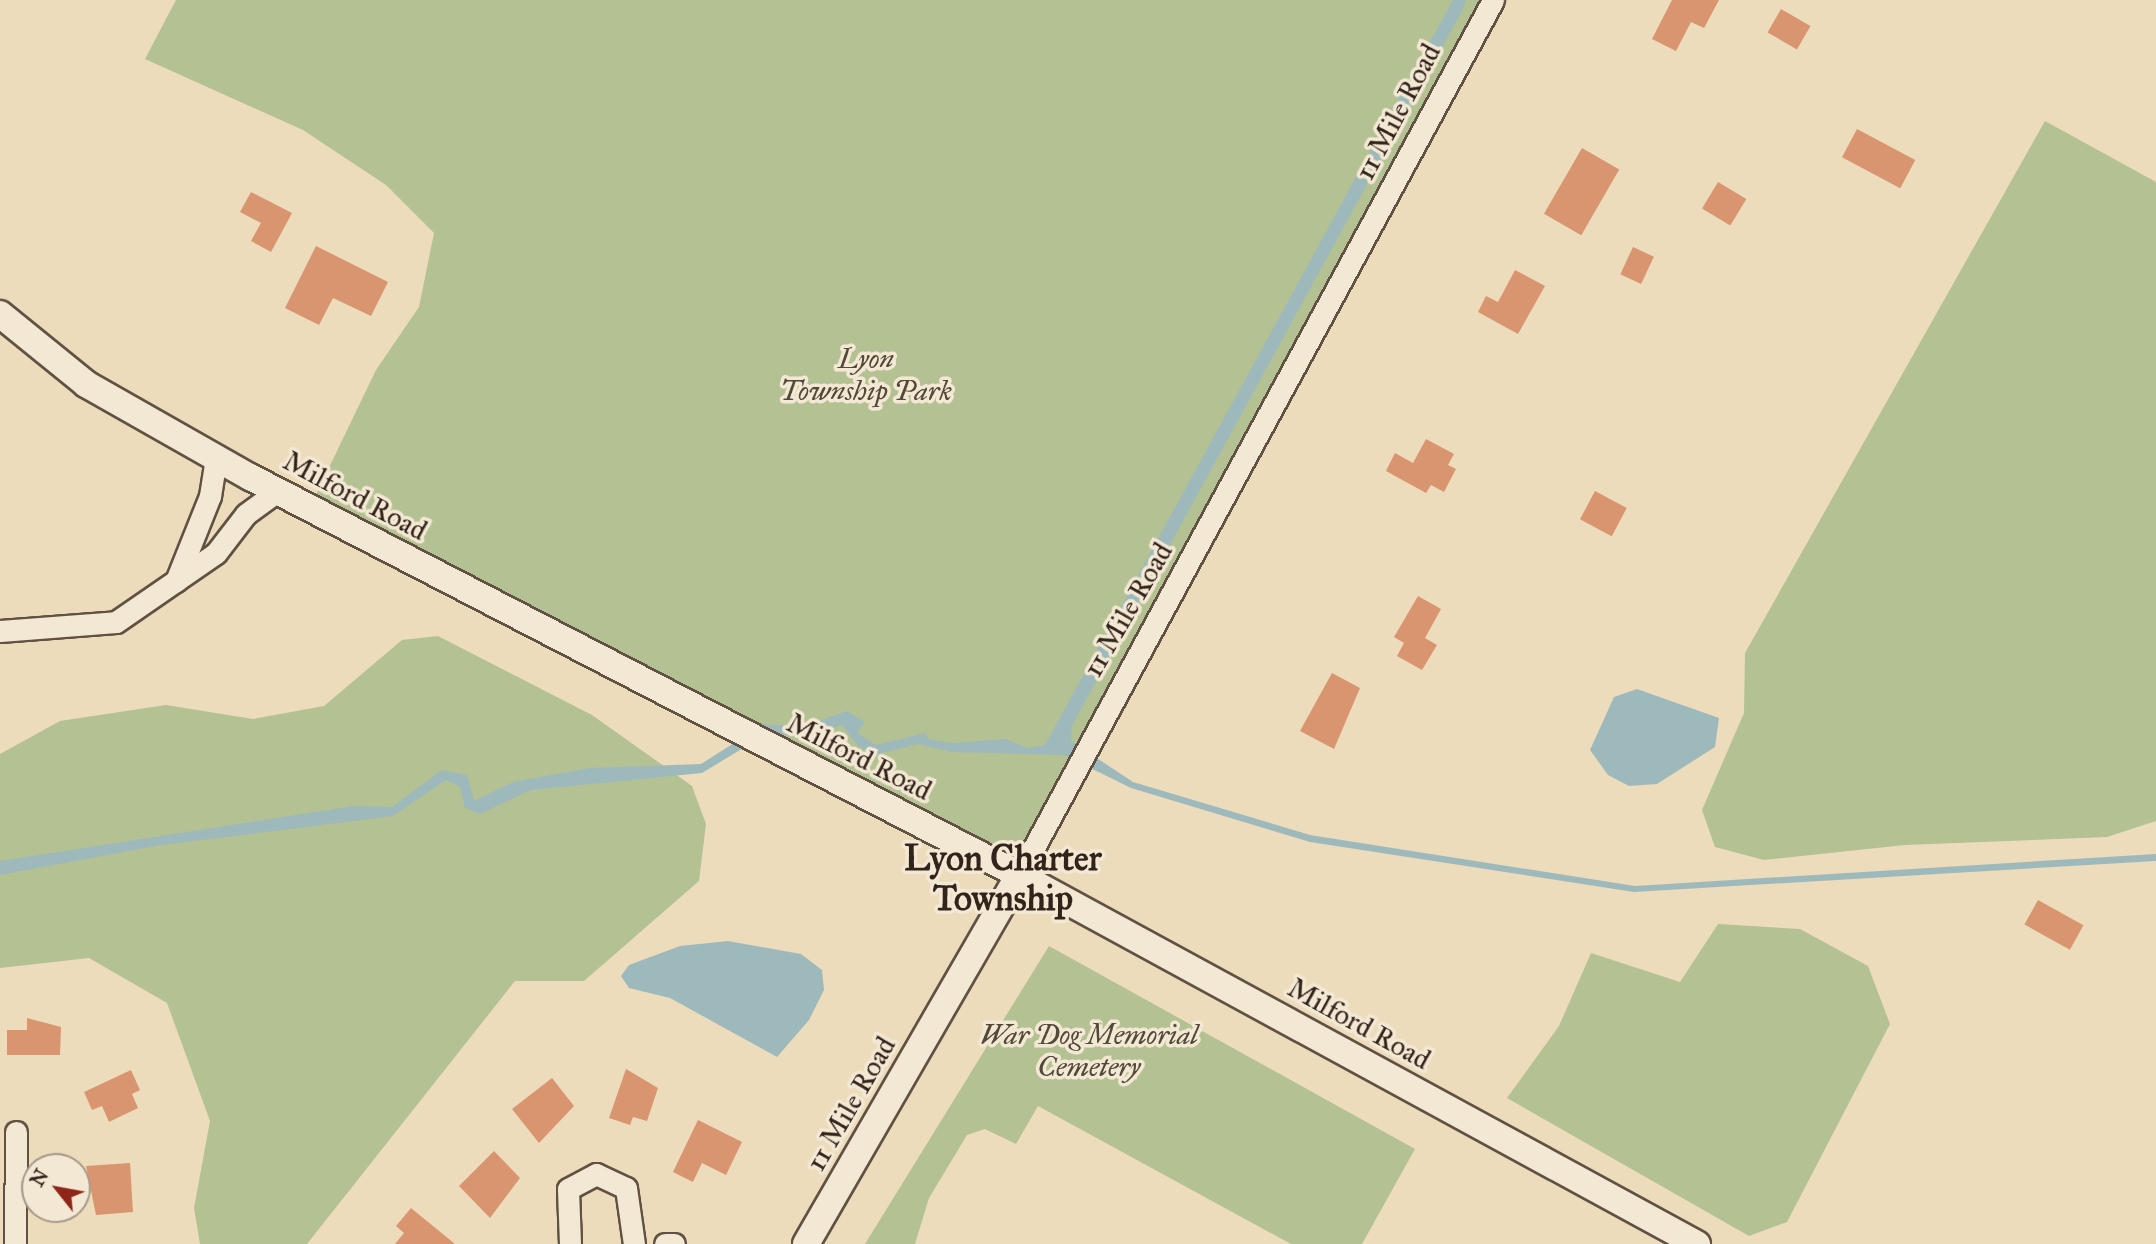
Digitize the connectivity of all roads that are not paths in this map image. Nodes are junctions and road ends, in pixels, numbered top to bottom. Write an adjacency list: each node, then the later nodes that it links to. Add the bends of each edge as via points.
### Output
1 (1493, 0): 7 (street, 11 Mile Road)
2 (0, 314): 3 (street, Milford Road, via 86,384)
3 (216, 458): 4 (street, Milford Road); 5 (street, via 210,496)
4 (278, 491): 5 (street, via 246,514 216,553); 7 (street, Milford Road)
5 (176, 581): 6 (street, via 116,622)
6 (0, 631)
7 (1018, 875): 14 (street, 11 Mile Road); 15 (street, Milford Road)
8 (16, 1132): 9 (street)
9 (15, 1244)
10 (570, 1244): 11 (street, via 568,1189 596,1174 625,1188)
11 (634, 1244)
12 (665, 1244): 13 (street)
13 (674, 1244)
14 (806, 1244)
15 (1697, 1244)

